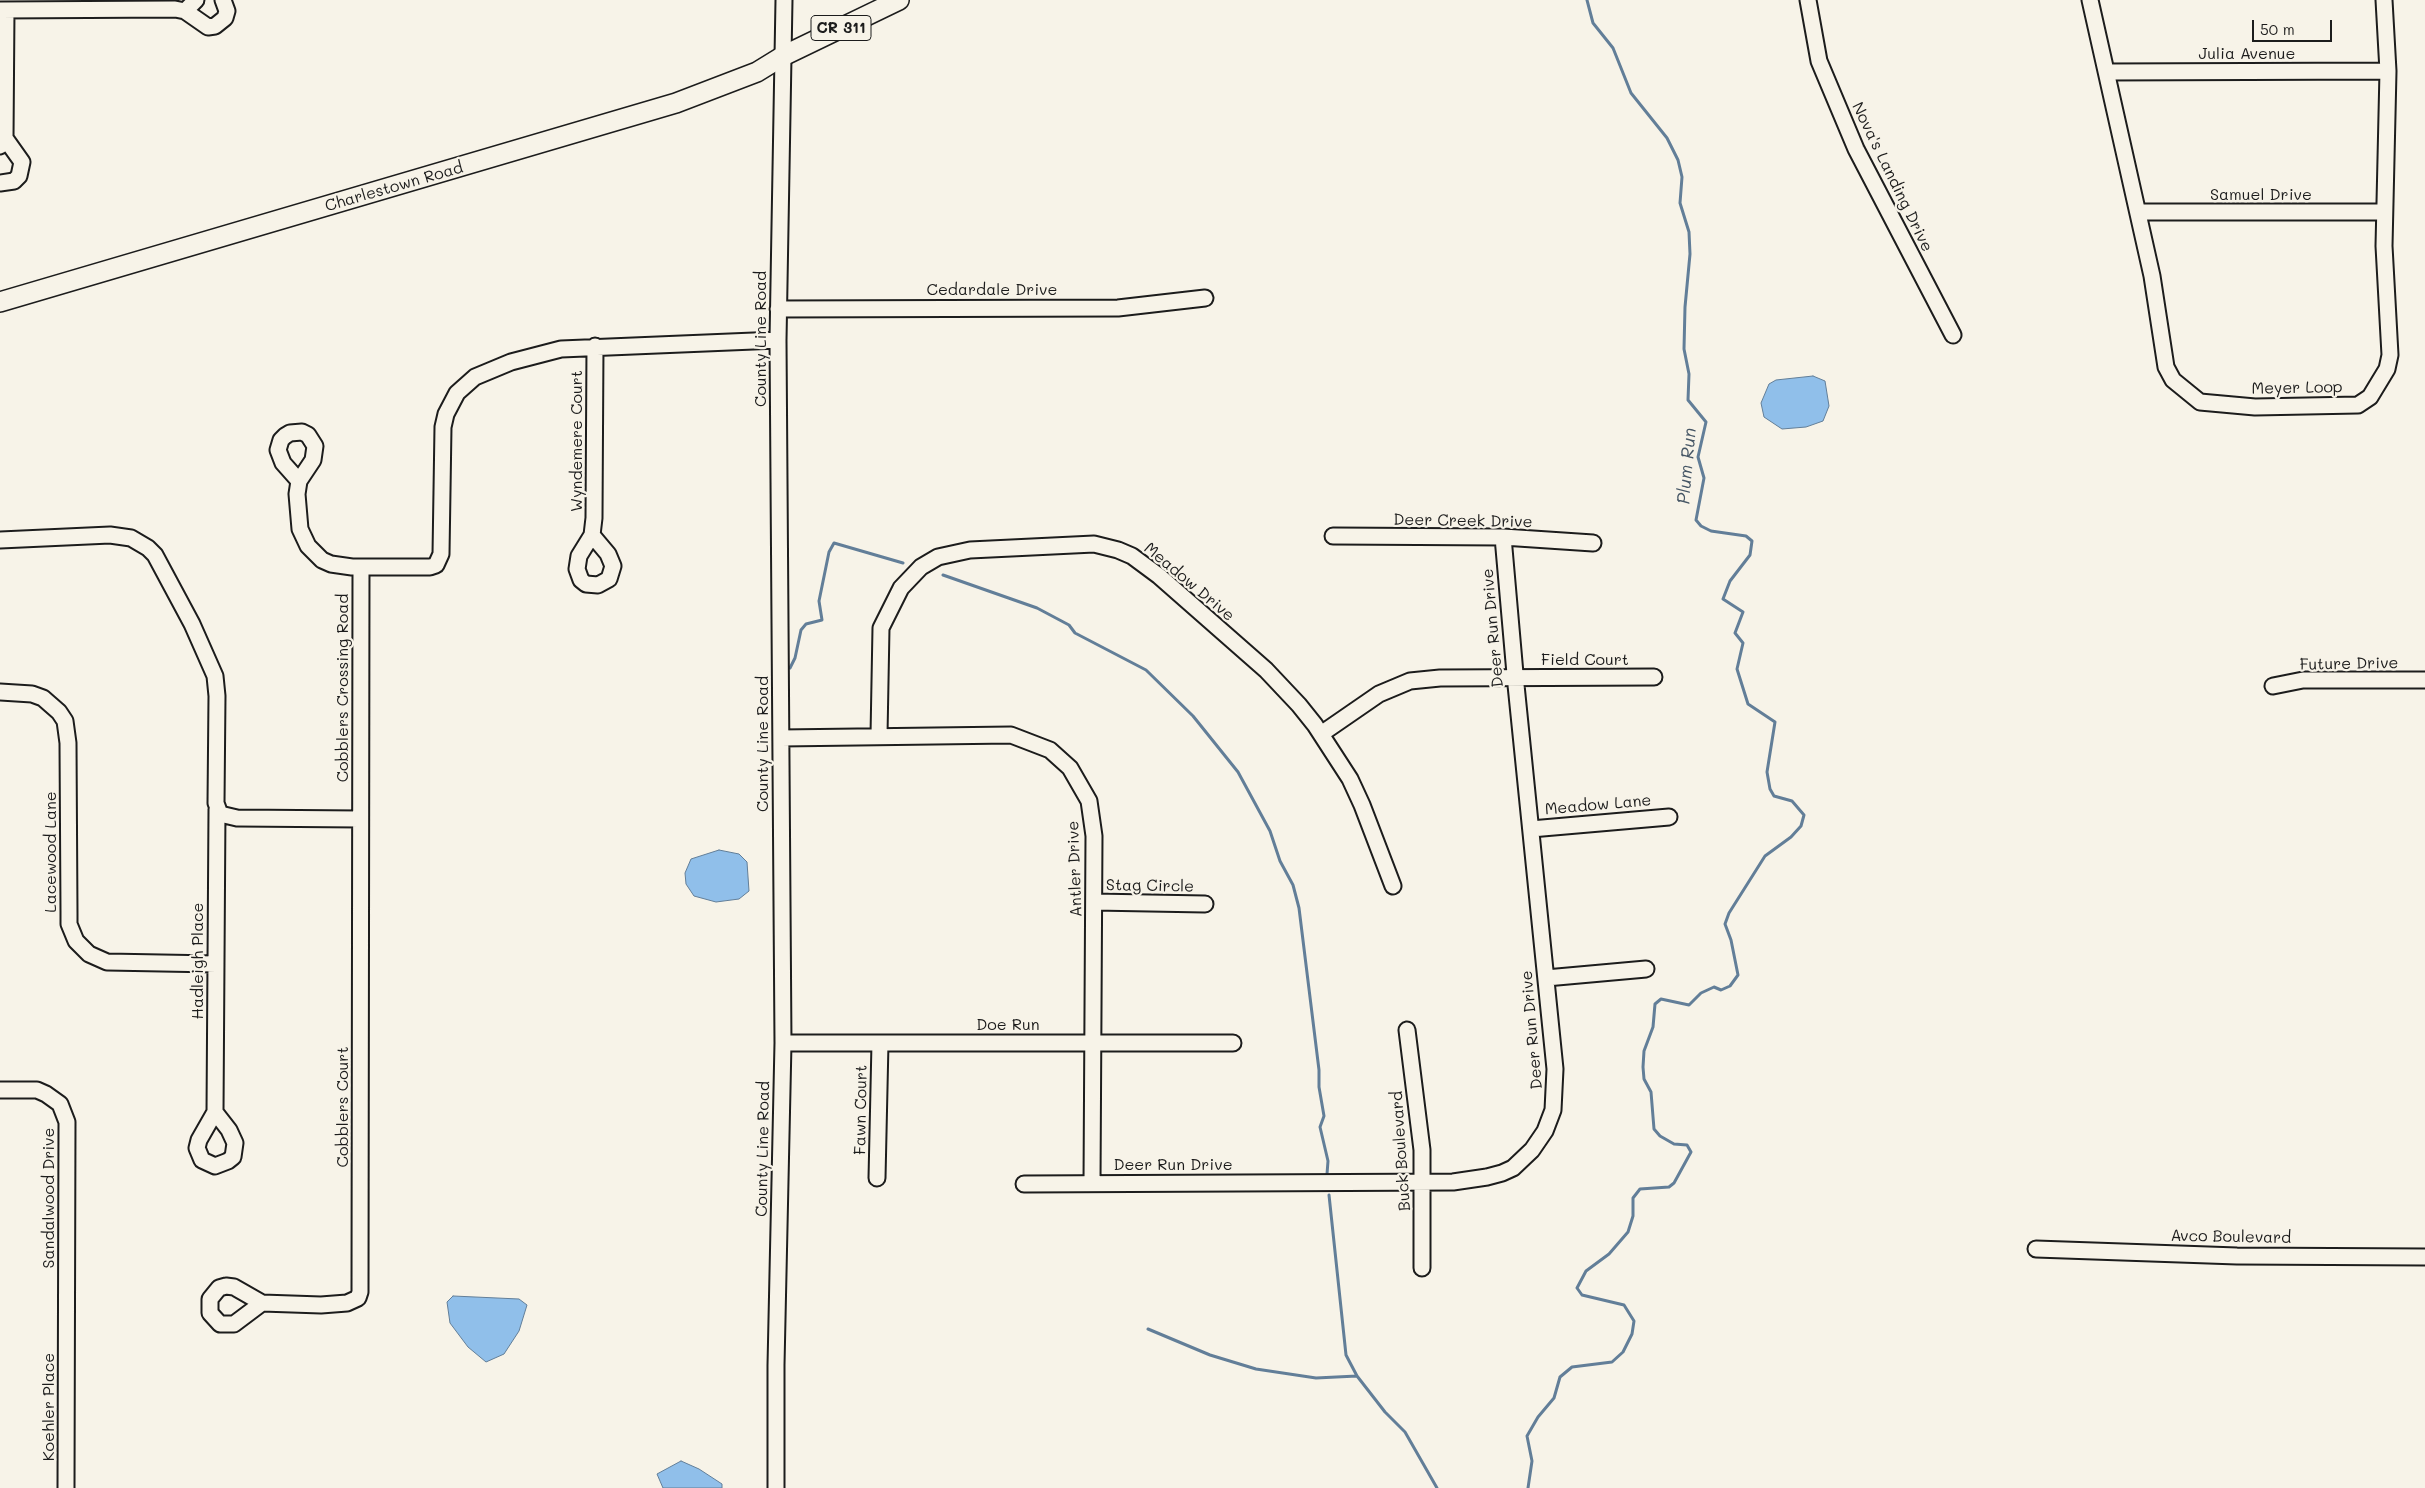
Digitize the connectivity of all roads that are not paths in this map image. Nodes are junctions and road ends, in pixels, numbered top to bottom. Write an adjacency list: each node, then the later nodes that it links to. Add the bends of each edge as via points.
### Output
1 (196, 0): 9 (street)
2 (223, 0): 9 (street, via 225,18 215,26 202,24)
3 (784, 0): 10 (street, County Line Road)
4 (899, 0): 10 (main road, CR 311)
5 (1808, 0): 20 (street, Nova's Landing Drive, via 1819,61 1856,149)
6 (2090, 0): 12 (street, Meyer Loop)
7 (2384, 0): 11 (street, Meyer Loop)
8 (3, 10): 9 (street); 13 (street)
9 (185, 11)
10 (783, 56): 18 (main road, Charlestown Road, via 757,72 722,86 609,124); 19 (street, County Line Road)
11 (2388, 71): 12 (street, Julia Avenue); 16 (street, Meyer Loop)
12 (2107, 72): 15 (street, Meyer Loop)
13 (2, 142): 14 (street, via 22,162 14,181)
14 (0, 183)
15 (2138, 212): 16 (street, Samuel Drive); 16 (street, Meyer Loop, via 2166,367 2173,380 2200,402 2255,407 2358,405 2380,384 2390,355)
16 (2384, 212)
17 (1205, 298): 19 (street, Cedardale Drive, via 1118,308)
18 (0, 302)
19 (778, 309): 21 (street, County Line Road)
20 (1953, 335)
21 (778, 340): 22 (street); 37 (street, County Line Road)
22 (595, 346): 24 (street, Wyndemere Court); 29 (street, via 555,350 511,362 486,371 465,384 450,403 443,427 440,560 436,565 423,568)
23 (299, 481): 29 (street, via 297,511 300,529 308,546 314,554 331,564)
24 (592, 535)
25 (1333, 536): 26 (street, Deer Creek Drive)
26 (1503, 537): 28 (street, Deer Creek Drive); 31 (street, Deer Run Drive)
27 (0, 540): 38 (street, via 121,536 140,543 155,555 192,624 214,676 217,696)
28 (1593, 543)
29 (361, 567): 40 (street, Cobblers Crossing Road)
30 (1654, 677): 31 (street, Field Court)
31 (1515, 678): 35 (street, Field Court, via 1410,681 1380,694); 41 (street, Deer Run Drive)
32 (2425, 680): 33 (street, Future Drive, via 2303,680)
33 (2273, 686)
34 (0, 692): 45 (street, Lacewood Lane, via 43,698 64,721 68,744 68,913 76,941 89,954 107,962)
35 (1321, 734): 36 (street, Meadow Drive, via 1266,670 1159,576 1132,556 1094,544 970,550 938,557 921,566 901,588 881,628); 42 (street, Meadow Drive, via 1350,779)
36 (878, 735): 37 (street, Antler Drive); 43 (street, Antler Drive, via 1011,735 1050,750 1070,768 1088,801 1094,836)
37 (781, 738): 49 (street, County Line Road)
38 (217, 809): 40 (street, via 229,817); 45 (street, Hadleigh Place)
39 (1669, 817): 41 (street, Meadow Lane)
40 (360, 819): 62 (street, Cobblers Court, via 360,1292 358,1298 347,1303)
41 (1531, 829): 47 (street, Deer Run Drive)
42 (1393, 886)
43 (1094, 902): 44 (street, Stag Circle); 51 (street, Antler Drive)
44 (1205, 904)
45 (216, 964): 54 (street, Hadleigh Place)
46 (1646, 969): 47 (street)
47 (1546, 978): 57 (street, Deer Run Drive, via 1555,1078 1553,1110 1545,1131 1523,1159 1502,1173 1453,1182)
48 (1407, 1030): 57 (street, Buck Boulevard)
49 (783, 1043): 50 (street, Doe Run); 65 (street, County Line Road)
50 (880, 1043): 51 (street, Doe Run); 55 (street, Fawn Court)
51 (1094, 1043): 52 (street, Doe Run); 56 (street, Antler Drive)
52 (1233, 1043)
53 (0, 1090): 63 (street, Sandalwood Drive, via 37,1090 53,1098 64,1112 68,1132)
54 (215, 1112)
55 (877, 1178)
56 (1092, 1182): 57 (street, Deer Run Drive); 58 (street, Deer Run Drive)
57 (1424, 1182): 61 (street, Buck Boulevard)
58 (1024, 1184)
59 (2036, 1249): 60 (street, Avco Boulevard, via 2237,1256)
60 (2425, 1257)
61 (1422, 1268)
62 (262, 1303)
63 (66, 1327): 64 (street, Koehler Place)
64 (66, 1488)
65 (776, 1488)

